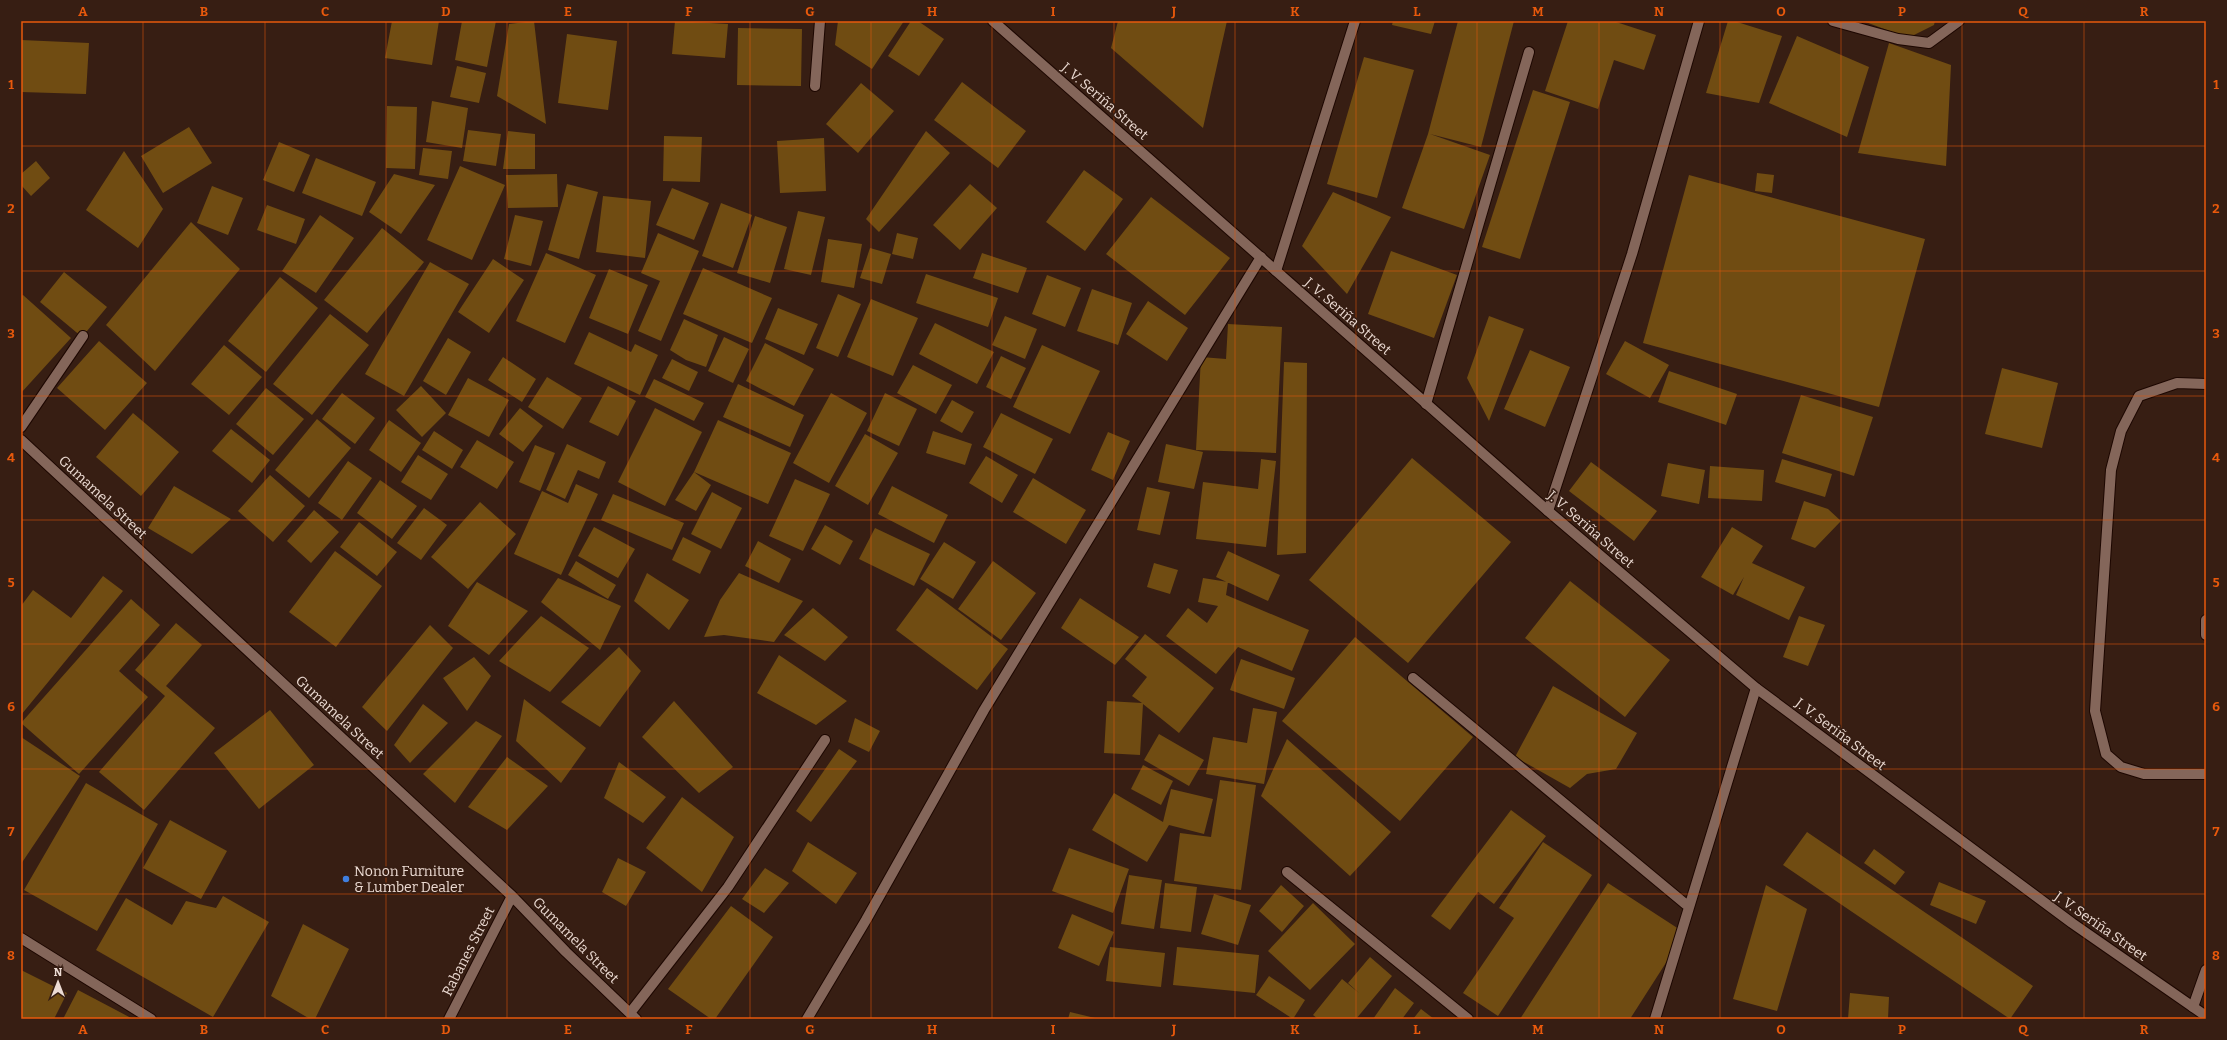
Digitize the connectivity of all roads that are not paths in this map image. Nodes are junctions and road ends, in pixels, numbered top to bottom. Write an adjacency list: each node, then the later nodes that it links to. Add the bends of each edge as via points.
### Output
1 (820, 21): 8 (street)
2 (992, 21): 9 (street, J. V. Seriña Street)
3 (1354, 21): 10 (street)
4 (1699, 21): 16 (street, via 1632,254)
5 (1834, 21): 6 (street, via 1898,39 1929,43)
6 (1959, 21)
7 (1529, 52): 13 (street)
8 (815, 86)
9 (1261, 258): 10 (street, J. V. Seriña Street); 33 (street, via 984,710)
10 (1276, 271): 13 (street, J. V. Seriña Street)
11 (83, 336): 14 (street)
12 (2206, 384): 22 (street, via 2177,383 2139,396 2121,431 2111,470 2095,711 2106,754 2122,767 2144,774)
13 (1426, 404): 16 (street, J. V. Seriña Street)
14 (21, 427)
15 (21, 440): 24 (street, Gumamela Street)
16 (1548, 511): 20 (street, J. V. Seriña Street)
17 (2206, 620): 18 (street)
18 (2206, 635)
19 (1413, 678): 25 (street)
20 (1756, 688): 25 (street); 28 (street, J. V. Seriña Street, via 2072,923)
21 (824, 740): 29 (street, via 728,887)
22 (2206, 774)
23 (1287, 872): 34 (street)
24 (512, 896): 29 (street, Gumamela Street); 32 (street, Rabanes Street)
25 (1689, 907): 35 (street)
26 (21, 938): 31 (street)
27 (2206, 970): 28 (street)
28 (2193, 1007): 30 (street, J. V. Seriña Street)
29 (633, 1016)
30 (2206, 1016)
31 (151, 1019)
32 (449, 1019)
33 (807, 1019)
34 (1468, 1019)
35 (1655, 1019)

